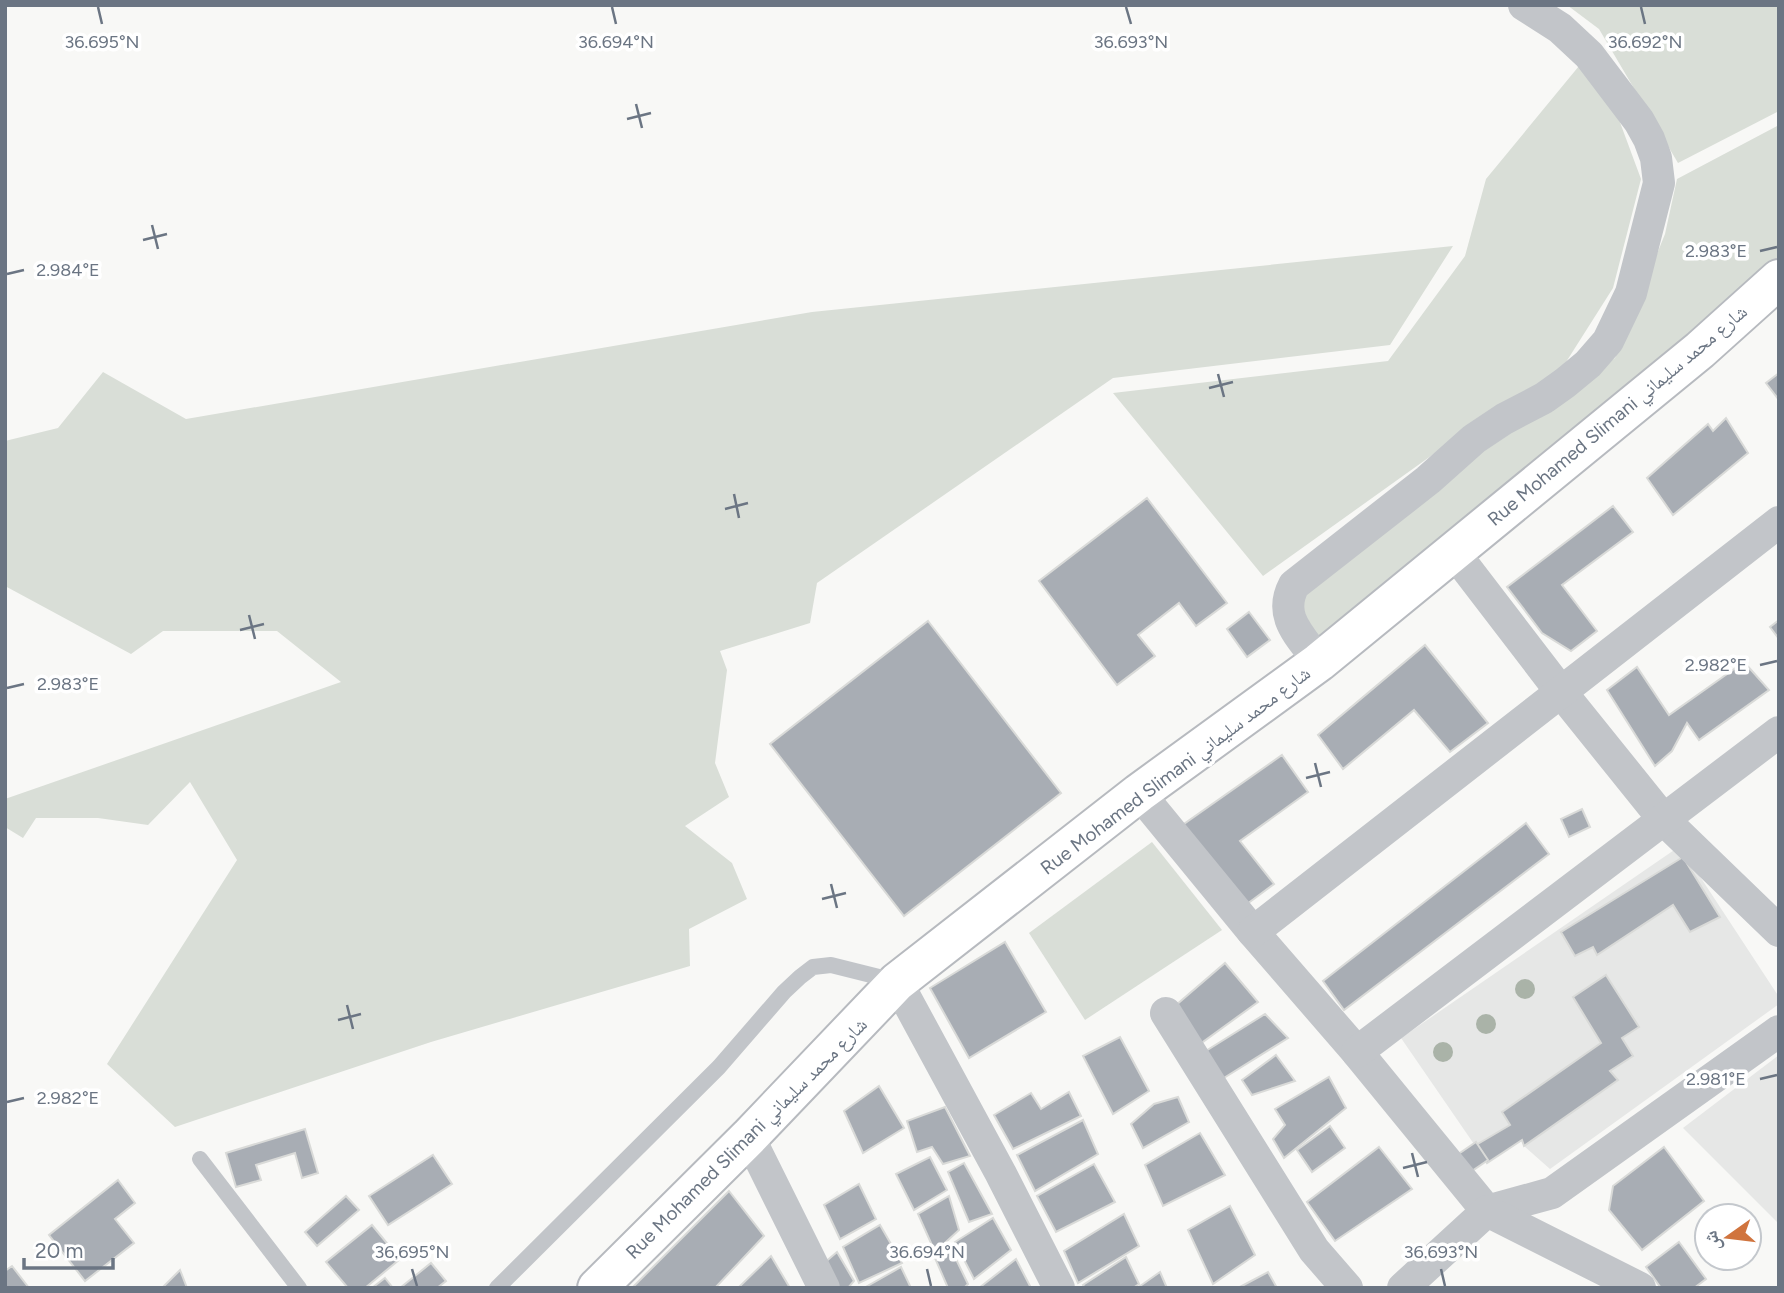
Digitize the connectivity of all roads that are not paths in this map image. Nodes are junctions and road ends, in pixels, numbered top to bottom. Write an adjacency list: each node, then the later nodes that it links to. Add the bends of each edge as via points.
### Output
1 (1524, 5): 5 (street, via 1560,28 1589,55 1649,139 1659,183 1631,293 1608,341 1572,377 1481,434 1294,585 1287,611)
2 (1779, 279): 4 (street, Rue Mohamed Slimani شارع محمد سليماني, via 1700,350)
3 (1779, 522): 6 (street)
4 (1453, 551): 5 (street, Rue Mohamed Slimani شارع محمد سليماني); 6 (street)
5 (1319, 662): 8 (street, Rue Mohamed Slimani شارع محمد سليماني)
6 (1560, 692): 9 (street); 11 (street)
7 (1779, 732): 9 (street)
8 (1139, 793): 11 (street); 12 (street, Rue Mohamed Slimani شارع محمد سليماني)
9 (1664, 820): 10 (street); 15 (street)
10 (1779, 931)
11 (1253, 932): 15 (street)
12 (897, 982): 16 (street, Rue Mohamed Slimani شارع محمد سليماني); 20 (lane, via 831,965 813,967); 23 (street)
13 (1166, 1013): 24 (street, via 1314,1250)
14 (1779, 1031): 18 (street, via 1552,1193)
15 (1357, 1052): 18 (street)
16 (749, 1138): 21 (street, Rue Mohamed Slimani شارع محمد سليماني); 22 (street)
17 (200, 1159): 19 (lane)
18 (1487, 1211): 25 (street); 26 (street)
19 (299, 1288)
20 (497, 1288)
21 (597, 1288)
22 (824, 1288)
23 (1059, 1288)
24 (1347, 1288)
25 (1403, 1288)
26 (1640, 1288)

